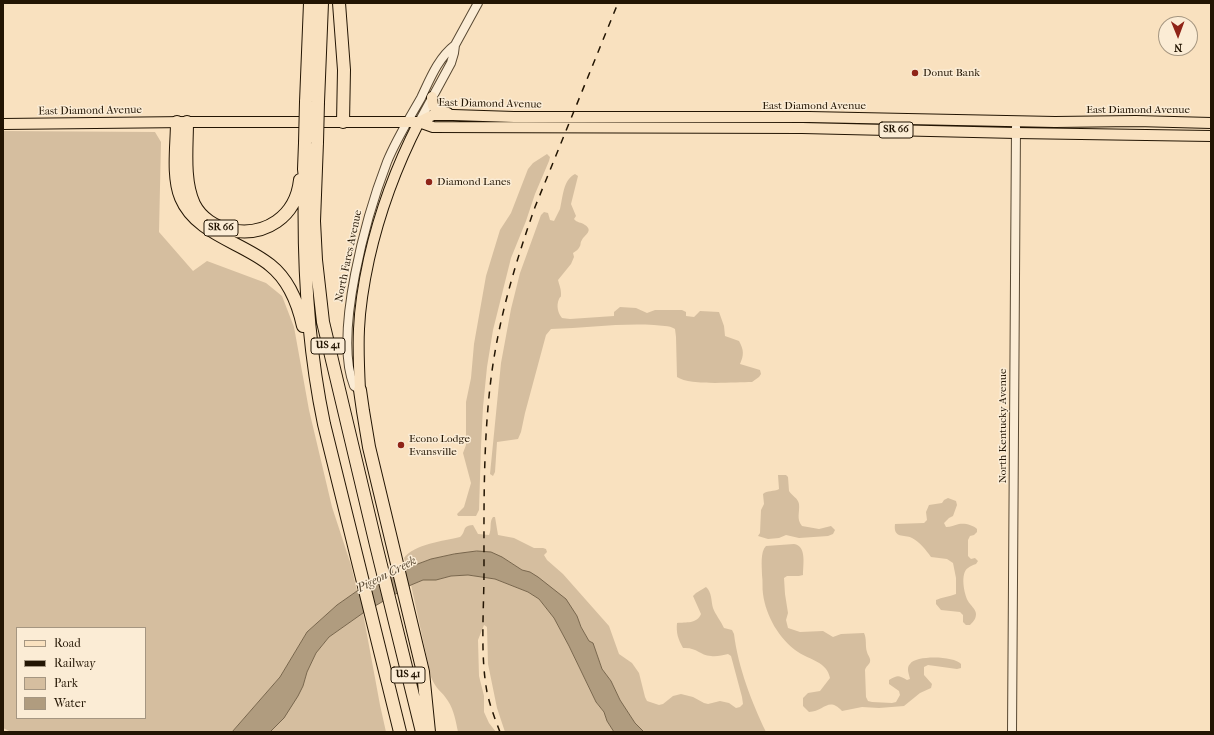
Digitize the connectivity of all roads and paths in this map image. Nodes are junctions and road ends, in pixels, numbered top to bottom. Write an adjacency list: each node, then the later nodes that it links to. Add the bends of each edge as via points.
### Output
1 (310, 3): 7 (highway, US 41)
2 (322, 3): 7 (highway, US 41)
3 (339, 3): 11 (highway, via 344,70)
4 (478, 3): 5 (street, North Fares Avenue)
5 (455, 45): 6 (street, North Fares Avenue, via 451,63); 12 (street, North Fares Avenue, via 442,59)
6 (432, 97): 8 (main road, via 432,104 435,107); 13 (street, North Fares Avenue)
7 (312, 102): 18 (highway, US 41, bridge)
8 (453, 115): 9 (main road, East Diamond Avenue / SR 66); 13 (main road, East Diamond Avenue / SR 66, via 433,115)
9 (1015, 121): 14 (main road, East Diamond Avenue / SR 66); 16 (street, North Kentucky Avenue)
10 (182, 122): 11 (main road, East Diamond Avenue / SR 66); 15 (main road, East Diamond Avenue); 19 (highway, SR 66, via 190,194 202,215 221,228 247,232 262,229 276,222 294,202); 20 (highway, via 177,174 179,193 184,205 206,228 256,255 278,273 297,303)
11 (343, 122): 12 (main road, East Diamond Avenue / SR 66)
12 (408, 122): 13 (main road, East Diamond Avenue / SR 66); 21 (street, North Fares Avenue, via 387,161 375,195 354,281 348,354 353,384)
13 (419, 122): 16 (main road, East Diamond Avenue / SR 66, via 434,127 802,128); 21 (main road, North Fares Avenue, via 401,157 375,231 361,299)
14 (1211, 123)
15 (3, 124)
16 (1016, 133): 17 (main road, East Diamond Avenue / SR 66); 25 (street, North Kentucky Avenue)
17 (1211, 136)
18 (311, 143): 19 (highway, US 41); 23 (highway, US 41, via 316,260 322,315)
19 (304, 169): 20 (highway, US 41, via 305,266)
20 (313, 364): 22 (highway, US 41, via 324,424)
21 (360, 390): 24 (highway, via 369,447 423,672)
22 (400, 732)
23 (422, 732)
24 (429, 732)
25 (1012, 732)

